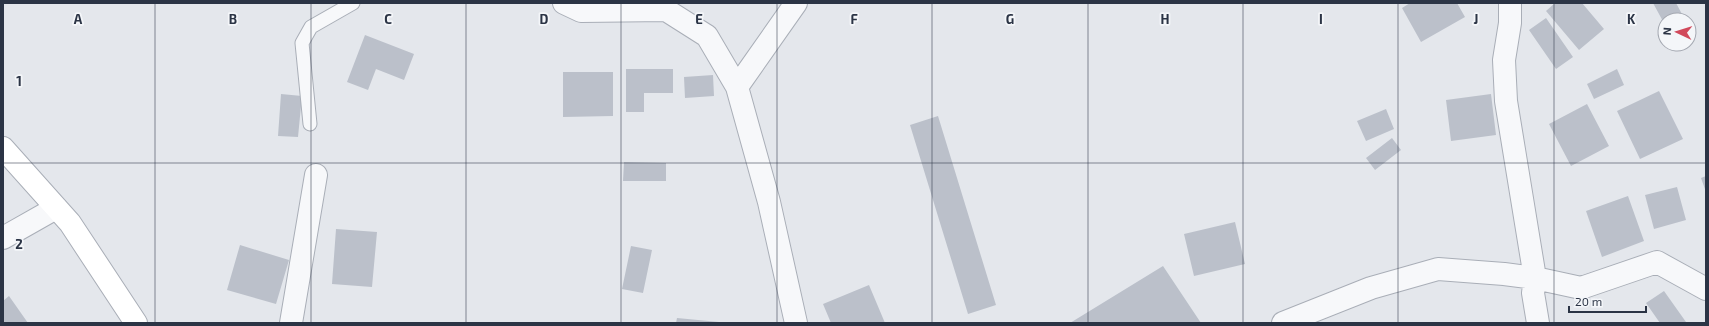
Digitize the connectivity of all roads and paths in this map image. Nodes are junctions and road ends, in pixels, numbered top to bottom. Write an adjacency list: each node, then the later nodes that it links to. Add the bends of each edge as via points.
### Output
1 (353, 3): 6 (lane, via 311,27 302,43)
2 (564, 3): 5 (street, via 581,11 666,10 707,36)
3 (796, 3): 5 (street)
4 (1510, 3): 11 (street, via 1510,23 1504,60 1506,101)
5 (737, 87): 15 (street, via 770,202)
6 (310, 124)
7 (3, 148): 9 (main road)
8 (316, 175): 14 (street)
9 (56, 208): 10 (street); 13 (main road, via 70,223)
10 (3, 238)
11 (1535, 278): 12 (street, via 1581,288 1657,262); 16 (street, via 1438,269 1371,288); 17 (street, via 1533,293)
12 (1706, 289)
13 (136, 323)
14 (291, 323)
15 (796, 323)
16 (1283, 323)
17 (1538, 323)

